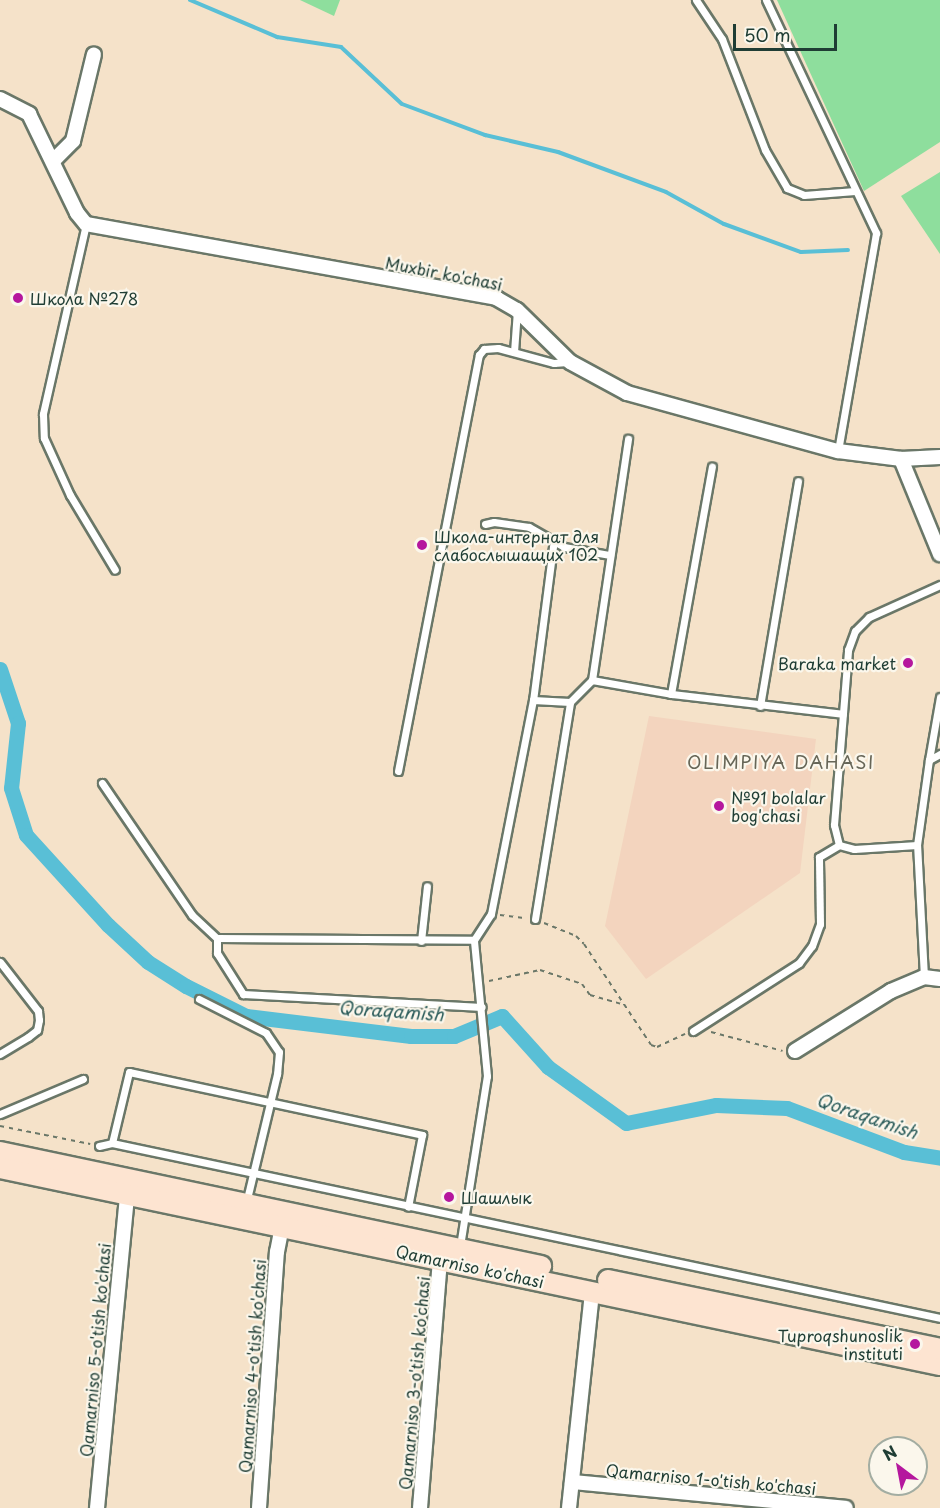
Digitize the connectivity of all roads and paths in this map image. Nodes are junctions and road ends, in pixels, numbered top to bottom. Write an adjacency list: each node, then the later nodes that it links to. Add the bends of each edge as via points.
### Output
1 (696, 0): 6 (lane, via 722,39 765,150 787,188 804,195)
2 (766, 0): 6 (lane)
3 (94, 54): 5 (street, via 73,141)
4 (0, 99): 5 (street, via 29,114)
5 (54, 160): 7 (street, via 77,213)
6 (855, 191): 12 (lane, via 876,233)
7 (86, 224): 8 (street, Muxbir ko'chasi, via 496,298); 21 (lane, via 43,414 44,438 70,495)
8 (517, 310): 9 (lane); 10 (street, Muxbir ko'chasi)
9 (514, 352): 10 (lane, via 555,363); 32 (lane, via 484,349 479,355)
10 (570, 362): 12 (street, Muxbir ko'chasi, via 627,393)
11 (628, 439): 20 (lane)
12 (838, 451): 14 (street, Muxbir ko'chasi)
13 (940, 457): 14 (street, Muxbir ko'chasi)
14 (901, 459): 19 (street)
15 (712, 467): 24 (lane)
16 (798, 481): 28 (lane)
17 (484, 524): 18 (lane, via 528,527)
18 (554, 539): 20 (lane, via 576,550); 26 (lane)
19 (940, 554)
20 (610, 555): 23 (lane)
21 (115, 570)
22 (940, 585): 29 (lane, via 869,616 855,632 848,650)
23 (592, 680): 24 (lane); 27 (lane)
24 (671, 694): 28 (lane)
25 (940, 697): 31 (lane)
26 (533, 700): 27 (lane); 37 (lane)
27 (570, 702): 38 (lane)
28 (760, 706): 29 (lane)
29 (843, 714): 35 (lane, via 834,825)
30 (940, 754): 31 (lane)
31 (929, 760): 34 (lane)
32 (398, 771)
33 (102, 783): 39 (lane, via 192,915)
34 (917, 844): 35 (lane, via 854,849); 43 (lane)
35 (838, 845): 49 (lane, via 819,857 820,924 800,963)
36 (426, 886): 41 (lane)
37 (491, 914): 38 (path); 40 (lane)
38 (535, 919): 47 (path, via 576,936)
39 (217, 938): 41 (lane); 48 (lane, via 217,953 243,994)
40 (474, 940): 41 (lane); 45 (lane)
41 (421, 941)
42 (0, 962): 51 (lane, via 38,1011 39,1020 37,1030)
43 (924, 977): 44 (street); 50 (street, via 891,991)
44 (940, 979)
45 (480, 982): 47 (path, via 540,970 582,984 590,995); 48 (lane)
46 (199, 999): 53 (lane, via 266,1033 279,1052)
47 (624, 1005): 49 (path, via 651,1045 657,1047)
48 (482, 1007): 64 (lane, via 487,1076)
49 (693, 1031): 50 (path, via 725,1032 767,1050)
50 (795, 1052)
51 (0, 1054)
52 (83, 1079): 54 (lane)
53 (268, 1104): 56 (lane, via 129,1072); 60 (lane); 63 (lane, via 422,1135)
54 (0, 1114)
55 (0, 1126): 57 (path)
56 (112, 1143): 57 (lane); 60 (lane)
57 (99, 1146)
58 (0, 1152): 62 (main road, Qamarniso ko'chasi)
59 (0, 1168): 61 (main road, Qamarniso ko'chasi)
60 (254, 1175): 62 (lane); 63 (lane)
61 (127, 1195): 65 (main road, Qamarniso ko'chasi); 73 (street, Qamarniso 5-o'tish ko'chasi)
62 (246, 1205): 66 (main road, Qamarniso ko'chasi)
63 (408, 1207): 64 (lane)
64 (464, 1218): 66 (lane); 69 (lane)
65 (282, 1226): 67 (main road, Qamarniso ko'chasi); 74 (street, Qamarniso 4-o'tish ko'chasi)
66 (459, 1250): 70 (main road, Qamarniso ko'chasi)
67 (440, 1260): 68 (main road, Qamarniso ko'chasi); 75 (street, Qamarniso 3-o'tish ko'chasi)
68 (592, 1291): 71 (main road, Qamarniso ko'chasi); 72 (street)
69 (940, 1318)
70 (940, 1349)
71 (940, 1365)
72 (572, 1482): 76 (street); 77 (street, Qamarniso 1-o'tish ko'chasi)
73 (97, 1508)
74 (259, 1508)
75 (420, 1508)
76 (570, 1508)
77 (846, 1508)

